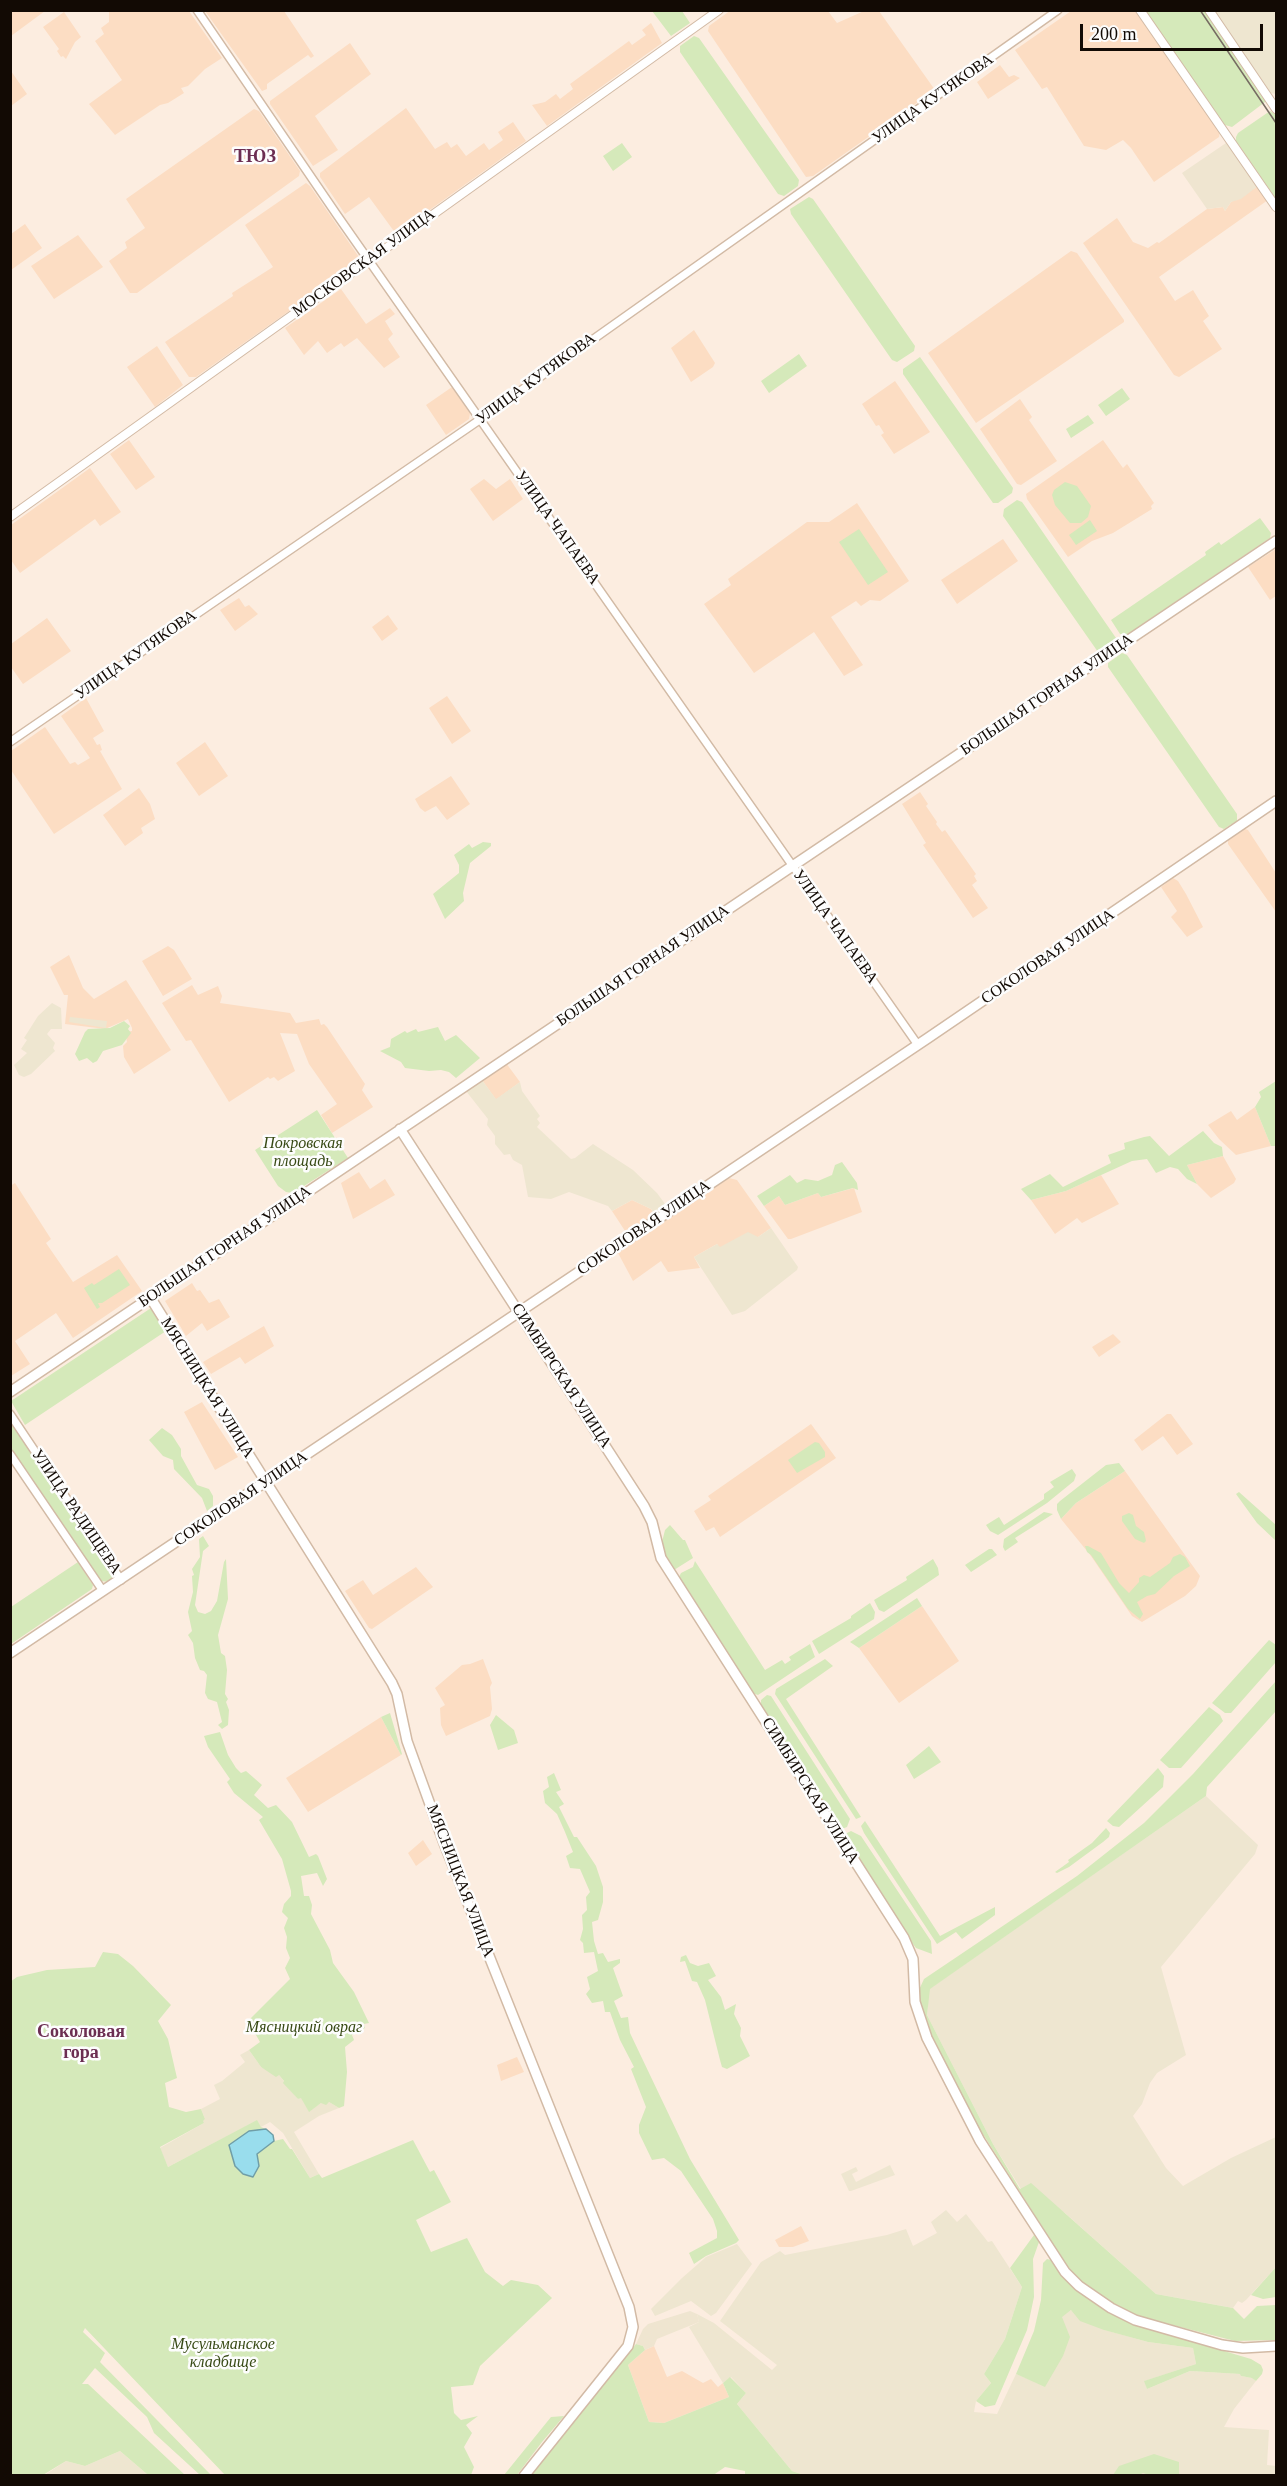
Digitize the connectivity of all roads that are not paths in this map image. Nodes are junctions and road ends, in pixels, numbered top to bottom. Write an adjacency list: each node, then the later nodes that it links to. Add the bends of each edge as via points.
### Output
1 (197, 10): 8 (street, УЛИЦА ЧАПАЕВА)
2 (719, 10): 8 (main road, МОСКОВСКАЯ УЛИЦА)
3 (1058, 10): 9 (street, УЛИЦА КУТЯКОВА)
4 (1140, 10): 7 (main road)
5 (1209, 10): 6 (main road)
6 (1276, 109)
7 (1276, 207)
8 (369, 260): 9 (street, УЛИЦА ЧАПАЕВА); 10 (main road, МОСКОВСКАЯ УЛИЦА)
9 (480, 419): 12 (street, УЛИЦА КУТЯКОВА); 14 (street, УЛИЦА ЧАПАЕВА)
10 (10, 517)
11 (1276, 541): 14 (main road, БОЛЬШАЯ ГОРНАЯ УЛИЦА)
12 (10, 742)
13 (1276, 801): 15 (main road, СОКОЛОВАЯ УЛИЦА)
14 (792, 866): 15 (street, УЛИЦА ЧАПАЕВА); 16 (main road, БОЛЬШАЯ ГОРНАЯ УЛИЦА)
15 (918, 1045): 18 (main road, СОКОЛОВАЯ УЛИЦА)
16 (400, 1129): 17 (main road, БОЛЬШАЯ ГОРНАЯ УЛИЦА); 18 (main road, СИМБИРСКАЯ УЛИЦА)
17 (150, 1297): 19 (main road, БОЛЬШАЯ ГОРНАЯ УЛИЦА); 22 (main road, МЯСНИЦКАЯ УЛИЦА)
18 (519, 1311): 22 (main road, СОКОЛОВАЯ УЛИЦА); 26 (main road, СИМБИРСКАЯ УЛИЦА, via 644,1506 661,1558 904,1938 913,1959 915,2002 927,2038 980,2140 1065,2272 1103,2303 1135,2320 1222,2345)
19 (10, 1392)
20 (10, 1414): 23 (street, УЛИЦА РАДИЩЕВА)
21 (10, 1454): 24 (street, УЛИЦА РАДИЩЕВА)
22 (267, 1483): 23 (main road, СОКОЛОВАЯ УЛИЦА); 27 (main road, МЯСНИЦКАЯ УЛИЦА, via 395,1689 409,1747 440,1832 633,2319 628,2346)
23 (121, 1580): 24 (main road, СОКОЛОВАЯ УЛИЦА)
24 (103, 1591): 25 (main road, СОКОЛОВАЯ УЛИЦА)
25 (10, 1653)
26 (1276, 2346)
27 (525, 2475)

